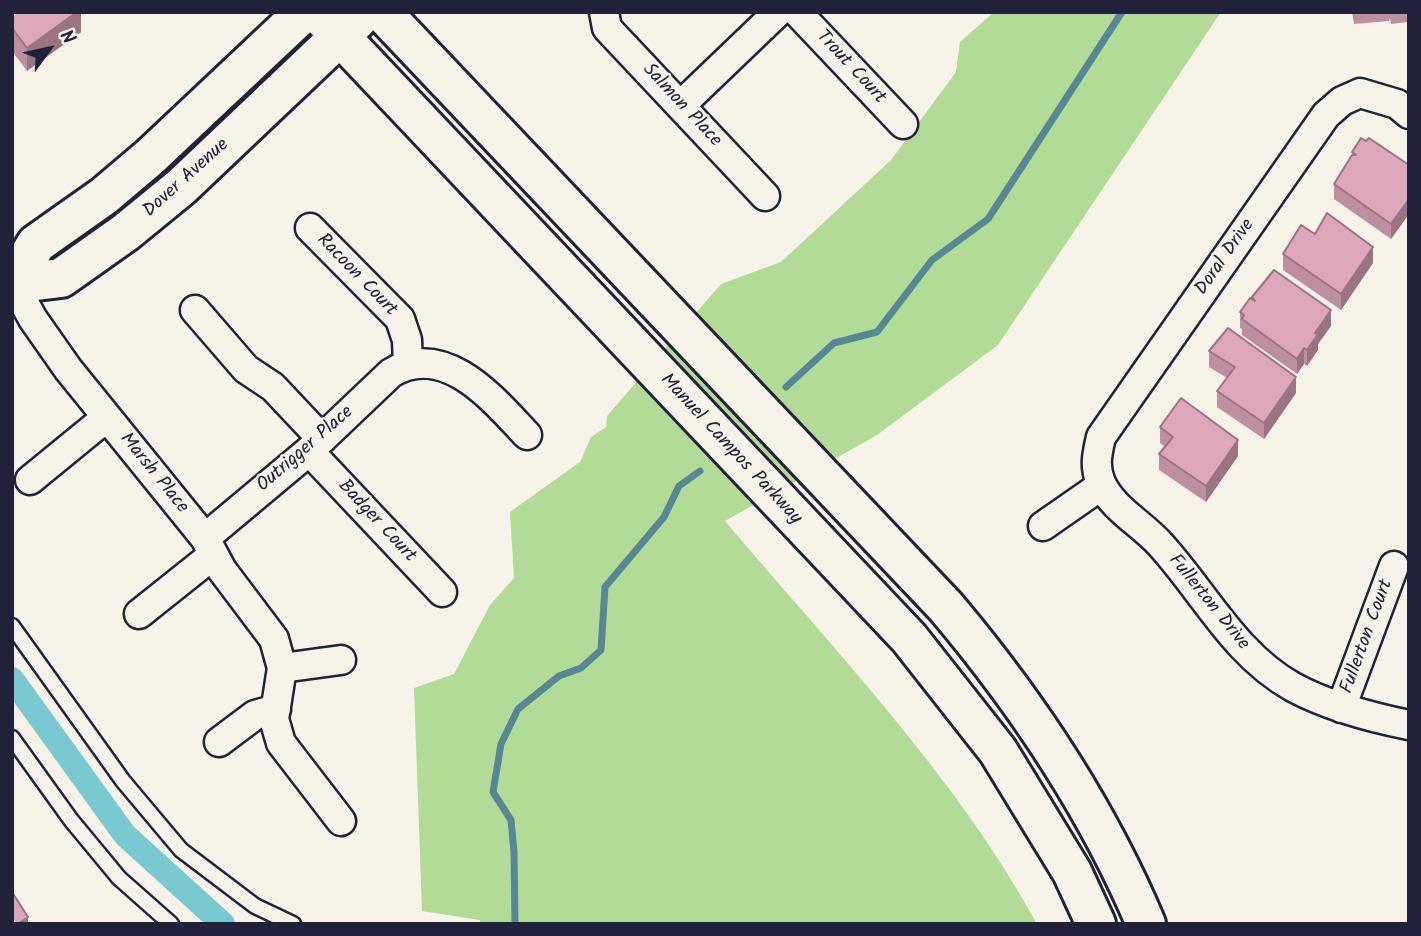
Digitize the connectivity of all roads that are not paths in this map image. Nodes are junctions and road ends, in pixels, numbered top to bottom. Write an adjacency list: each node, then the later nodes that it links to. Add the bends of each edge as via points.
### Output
1 (303, 12): 12 (main road, via 150,157 36,244)
2 (382, 12): 37 (main road, via 946,607 989,658 1079,791)
3 (604, 12): 7 (street, Salmon Place, via 607,28)
4 (797, 12): 9 (street, Trout Court)
5 (765, 17): 7 (street)
6 (340, 20): 12 (main road, Dover Avenue, via 181,187 126,232 61,278); 36 (main road, Manuel Campos Parkway, via 909,638 1005,762 1072,872)
7 (681, 105): 10 (street, Salmon Place)
8 (1409, 114): 19 (street, Doral Drive, via 1397,104 1360,93 1326,115 1101,437 1095,463)
9 (903, 124)
10 (765, 196)
11 (310, 228): 14 (street, Racoon Court, via 400,319)
12 (13, 284): 15 (street, Marsh Place, via 48,343)
13 (195, 310): 17 (street, Badger Court, via 246,369 273,387)
14 (408, 365): 16 (street, via 442,367 471,380); 17 (street, Outrigger Place, via 391,373)
15 (107, 417): 18 (street); 21 (street, Marsh Place)
16 (527, 435)
17 (315, 445): 21 (street, Outrigger Place); 23 (street, Badger Court)
18 (30, 480)
19 (1102, 485): 20 (street); 28 (street, Fullerton Drive, via 1160,544 1224,627 1255,659 1292,686)
20 (1043, 526)
21 (209, 546): 24 (street, Outrigger Place); 27 (street, Marsh Place, via 274,639)
22 (1394, 566): 28 (street, Fullerton Court)
23 (442, 592)
24 (139, 614)
25 (12, 626): 35 (lane, via 123,781 181,850 255,906)
26 (341, 660): 27 (street)
27 (282, 668): 29 (street, Marsh Place)
28 (1341, 708): 30 (street, Fullerton Drive)
29 (276, 709): 32 (street, via 255,715); 33 (street, Marsh Place, via 275,730 281,743)
30 (1409, 725)
31 (12, 738): 34 (lane, via 120,878)
32 (219, 742)
33 (341, 821)
34 (170, 924)
35 (293, 924)
36 (1096, 924)
37 (1146, 924)

